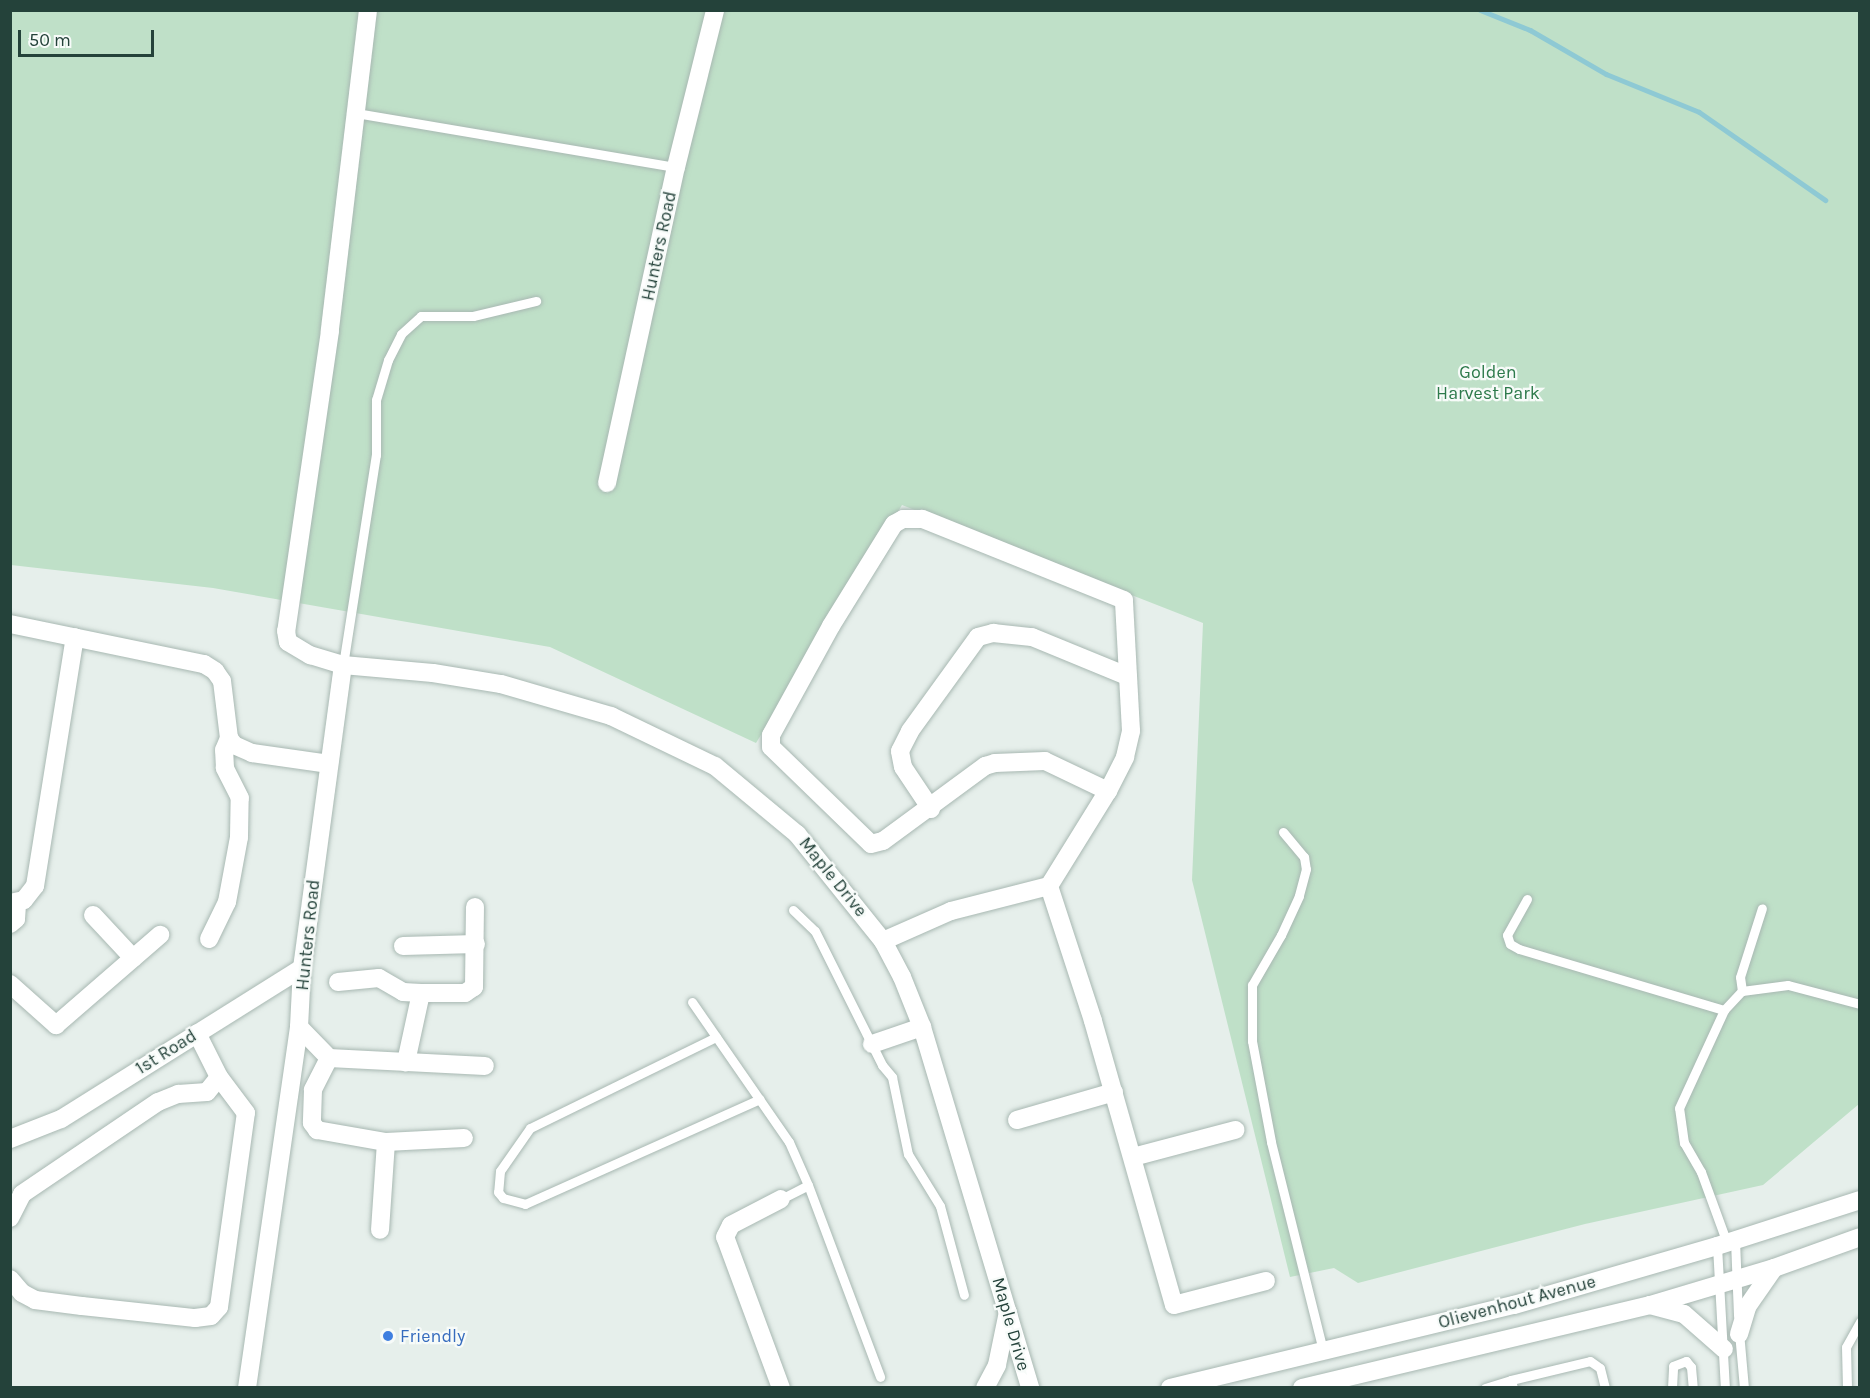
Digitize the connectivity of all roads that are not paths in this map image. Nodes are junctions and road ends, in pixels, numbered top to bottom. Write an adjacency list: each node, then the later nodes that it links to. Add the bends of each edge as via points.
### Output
1 (368, 10): 3 (street)
2 (715, 10): 4 (street, Hunters Road)
3 (356, 112): 4 (lane); 9 (street, via 286,630 288,642 310,655)
4 (676, 167): 6 (street, Hunters Road)
5 (536, 301): 9 (lane, via 473,316 421,316 401,334 375,400 376,455)
6 (607, 483)
7 (10, 624): 8 (street)
8 (75, 637): 11 (street, via 204,664 216,671 225,690); 18 (street, via 35,886 32,894)
9 (343, 665): 12 (street, Hunters Road); 26 (street, Maple Drive, via 501,684 611,716 715,766 797,834)
10 (1127, 676): 13 (street, via 1131,730 1125,757); 14 (street, via 1032,637 993,633 978,637 900,751 903,766); 14 (street, via 1125,608 1119,596 922,519 903,519 894,524 831,626 769,741 871,844 884,841)
11 (230, 738): 12 (street, via 240,750); 25 (street, via 224,750 225,768 240,798 238,837 227,902)
12 (329, 764): 30 (street, Hunters Road)
13 (1108, 791): 14 (street, via 1046,761 1006,760 985,766); 16 (street)
14 (931, 809)
15 (1283, 832): 74 (lane, via 1304,857 1306,868 1295,906 1252,985 1252,1041 1271,1142)
16 (1049, 886): 26 (street, via 951,911); 47 (street)
17 (1527, 899): 37 (lane, via 1507,935 1510,944 1518,949)
18 (14, 903): 23 (street, via 16,918)
19 (476, 907): 27 (street)
20 (1762, 908): 33 (lane, via 1740,977)
21 (793, 910): 42 (lane, via 815,931)
22 (93, 915): 29 (street)
23 (10, 924)
24 (160, 935): 29 (street)
25 (209, 939)
26 (883, 941): 39 (street, Maple Drive)
27 (476, 944): 28 (street); 34 (street, via 474,987 470,992)
28 (403, 946)
29 (133, 958): 32 (street, via 56,1025)
30 (302, 968): 38 (street, Hunters Road); 40 (street, 1st Road)
31 (338, 982): 34 (street, via 379,978 403,992)
32 (10, 984)
33 (1742, 991): 36 (lane, via 1788,985); 37 (lane)
34 (421, 993): 44 (street)
35 (692, 1002): 41 (lane)
36 (1860, 1004)
37 (1724, 1010): 63 (lane, via 1679,1108 1684,1143 1701,1172)
38 (299, 1027): 43 (street); 77 (street, Hunters Road)
39 (922, 1027): 42 (street); 70 (street, Maple Drive)
40 (197, 1033): 46 (street); 52 (street, 1st Road, via 61,1119)
41 (716, 1037): 48 (lane); 48 (lane, via 530,1128 500,1171 498,1192 503,1198 525,1204)
42 (872, 1044): 68 (lane, via 898,1092 898,1112 908,1154 940,1206)
43 (329, 1058): 44 (street); 55 (street, via 313,1090 310,1116 314,1127)
44 (406, 1062): 45 (street)
45 (485, 1066)
46 (219, 1077): 60 (street, via 207,1092 178,1094 158,1102 22,1194); 65 (street, via 243,1105 245,1121 221,1295 214,1313 195,1318 35,1300 22,1293)
47 (1114, 1092): 49 (street); 56 (street)
48 (760, 1099): 57 (lane, via 789,1142)
49 (1017, 1120)
50 (10, 1124): 52 (street)
51 (1235, 1130): 56 (street)
52 (28, 1132): 54 (street, 1st Road)
53 (465, 1137): 55 (street)
54 (10, 1139)
55 (386, 1142): 61 (street)
56 (1133, 1157): 66 (street, via 1174,1305)
57 (808, 1185): 58 (lane); 75 (lane)
58 (782, 1199): 78 (street, via 731,1225 724,1238)
59 (1860, 1200): 63 (street, Olievenhout Avenue)
60 (10, 1218)
61 (380, 1230)
62 (1860, 1237): 64 (street, Olievenhout Avenue)
63 (1726, 1243): 67 (lane); 67 (lane); 74 (street, Olievenhout Avenue, via 1514,1305)
64 (1774, 1268): 67 (street, Olievenhout Avenue); 72 (street, via 1747,1307)
65 (10, 1279)
66 (1266, 1281)
67 (1729, 1282): 69 (street, Olievenhout Avenue); 72 (lane); 73 (lane)
68 (964, 1295)
69 (1650, 1305): 73 (street, via 1684,1314); 82 (street, Olievenhout Avenue)
70 (1008, 1312): 79 (street, via 997,1365); 80 (street, Maple Drive)
71 (1860, 1322): 89 (lane, via 1846,1347)
72 (1739, 1334): 88 (lane)
73 (1724, 1349): 87 (lane)
74 (1323, 1350): 81 (street, Olievenhout Avenue)
75 (880, 1377)
76 (1512, 1384): 83 (lane); 84 (lane, via 1590,1361 1600,1368)
77 (247, 1388)
78 (781, 1388)
79 (985, 1388)
80 (1030, 1388)
81 (1170, 1388)
82 (1302, 1388)
83 (1485, 1388)
84 (1605, 1388)
85 (1672, 1388): 86 (lane, via 1673,1366 1686,1361 1691,1367)
86 (1693, 1388)
87 (1725, 1388)
88 (1744, 1388)
89 (1847, 1388)

